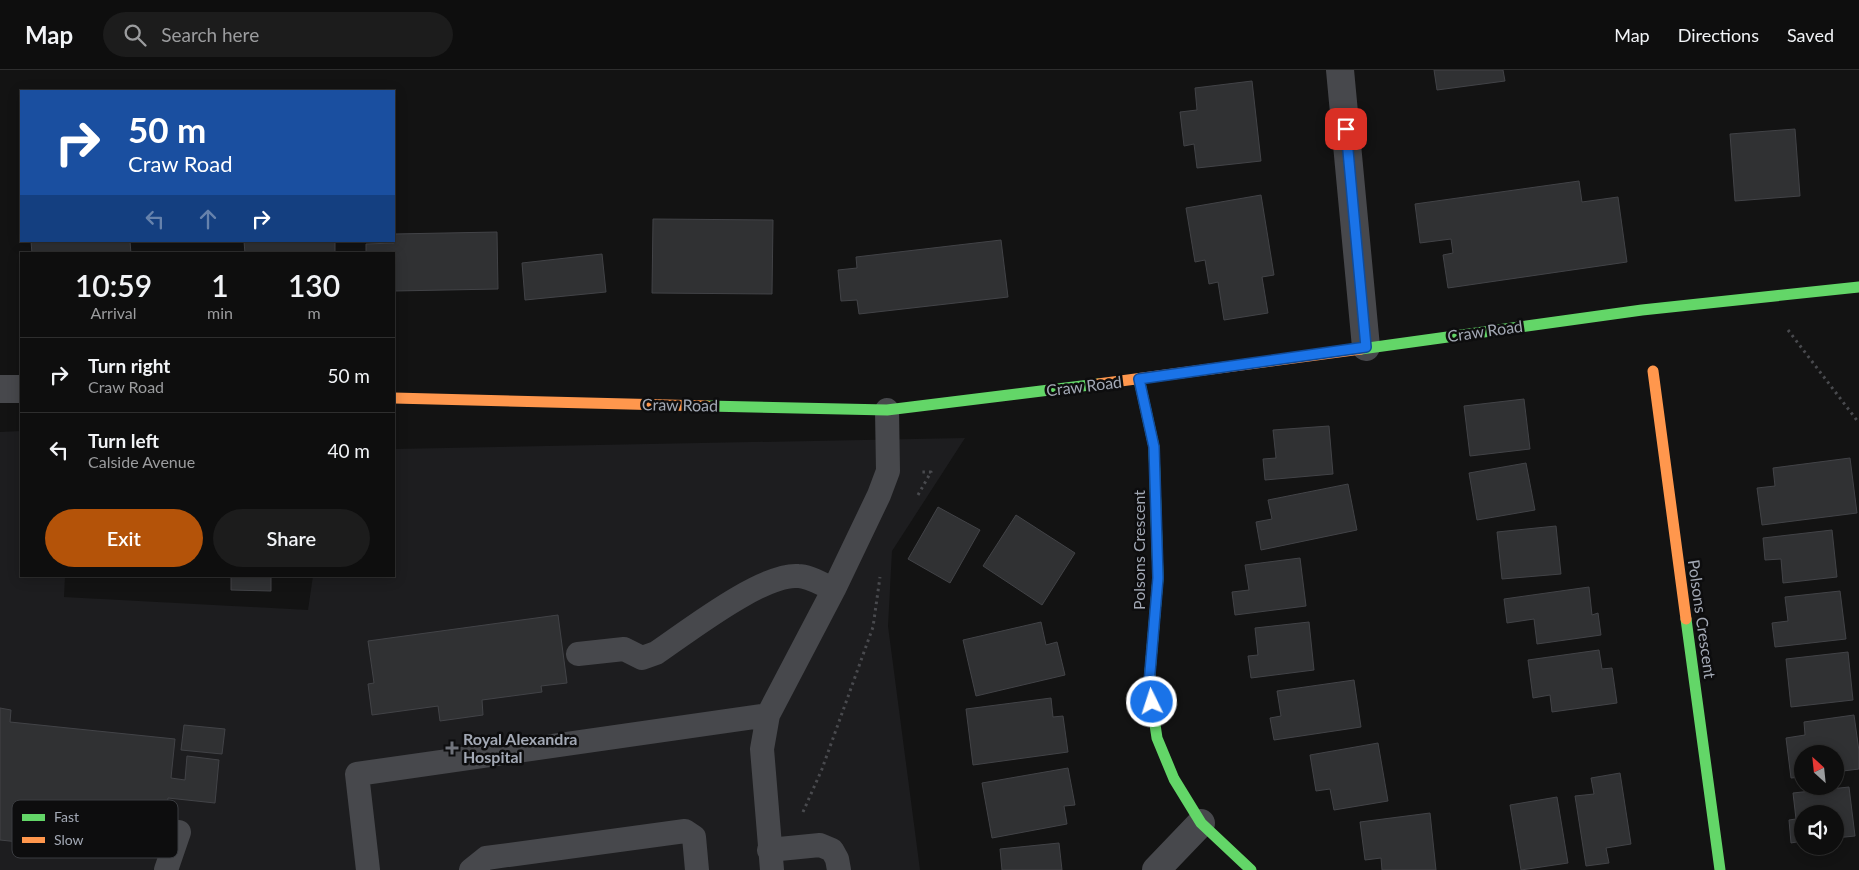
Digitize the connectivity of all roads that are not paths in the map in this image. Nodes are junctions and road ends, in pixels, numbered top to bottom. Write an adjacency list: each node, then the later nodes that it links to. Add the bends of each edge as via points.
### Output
1 (1340, 70): 3 (street)
2 (1859, 287): 3 (street, Craw Road, via 1642,310)
3 (1366, 347): 5 (street, Craw Road)
4 (1653, 371): 25 (street, Polsons Crescent)
5 (1139, 379): 9 (street, Craw Road); 13 (street, Polsons Crescent, via 1154,447 1158,578 1149,684 1157,738 1174,779)
6 (0, 389): 7 (street)
7 (20, 389)
8 (395, 398): 9 (street, Craw Road)
9 (887, 410): 10 (lane, via 888,471)
10 (834, 590): 11 (lane, via 798,576 774,580 749,591 656,653 642,658 624,649); 12 (lane)
11 (578, 654)
12 (768, 715): 17 (lane, via 762,749); 19 (lane, via 357,774)
13 (1201, 823): 23 (street); 24 (street, Polsons Crescent)
14 (179, 832): 15 (lane)
15 (178, 835)
16 (170, 858): 18 (lane)
17 (771, 860): 22 (lane, via 802,846 820,845 832,850)
18 (166, 870)
19 (368, 870)
20 (470, 870): 21 (lane, via 486,858 685,831 694,837)
21 (697, 870)
22 (839, 870)
23 (1156, 870)
24 (1251, 870)
25 (1720, 870)

